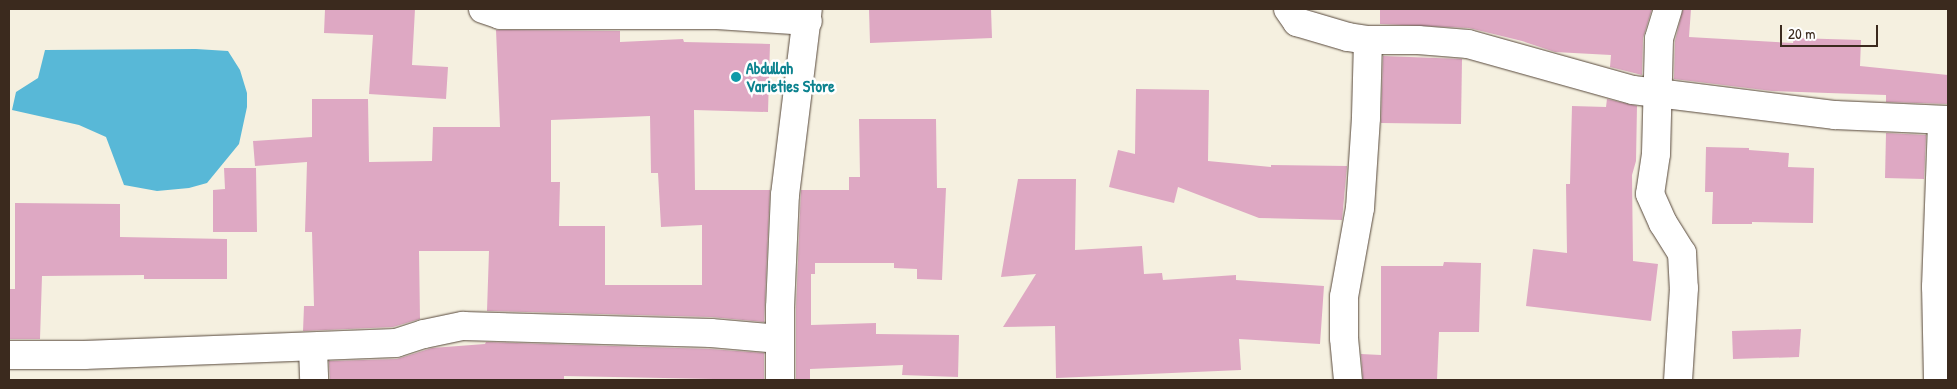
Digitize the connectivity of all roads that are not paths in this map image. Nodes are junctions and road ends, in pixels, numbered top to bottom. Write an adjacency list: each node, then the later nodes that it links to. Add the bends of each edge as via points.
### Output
1 (483, 9): 4 (street, via 500,15)
2 (1288, 9): 5 (street, via 1297,22)
3 (1668, 9): 6 (street, via 1659,39)
4 (808, 15): 8 (street, via 785,195)
5 (1368, 40): 6 (street, via 1468,44 1606,83); 13 (street, via 1360,208 1344,296)
6 (1658, 93): 7 (street, via 1835,116); 14 (street, via 1656,154 1650,194 1682,253 1684,288)
7 (1945, 120): 15 (street, via 1936,287)
8 (780, 339): 9 (street, via 711,333 463,326 396,343); 12 (street)
9 (313, 347): 10 (street); 11 (street)
10 (9, 356)
11 (314, 380)
12 (780, 380)
13 (1348, 380)
14 (1678, 380)
15 (1938, 380)

